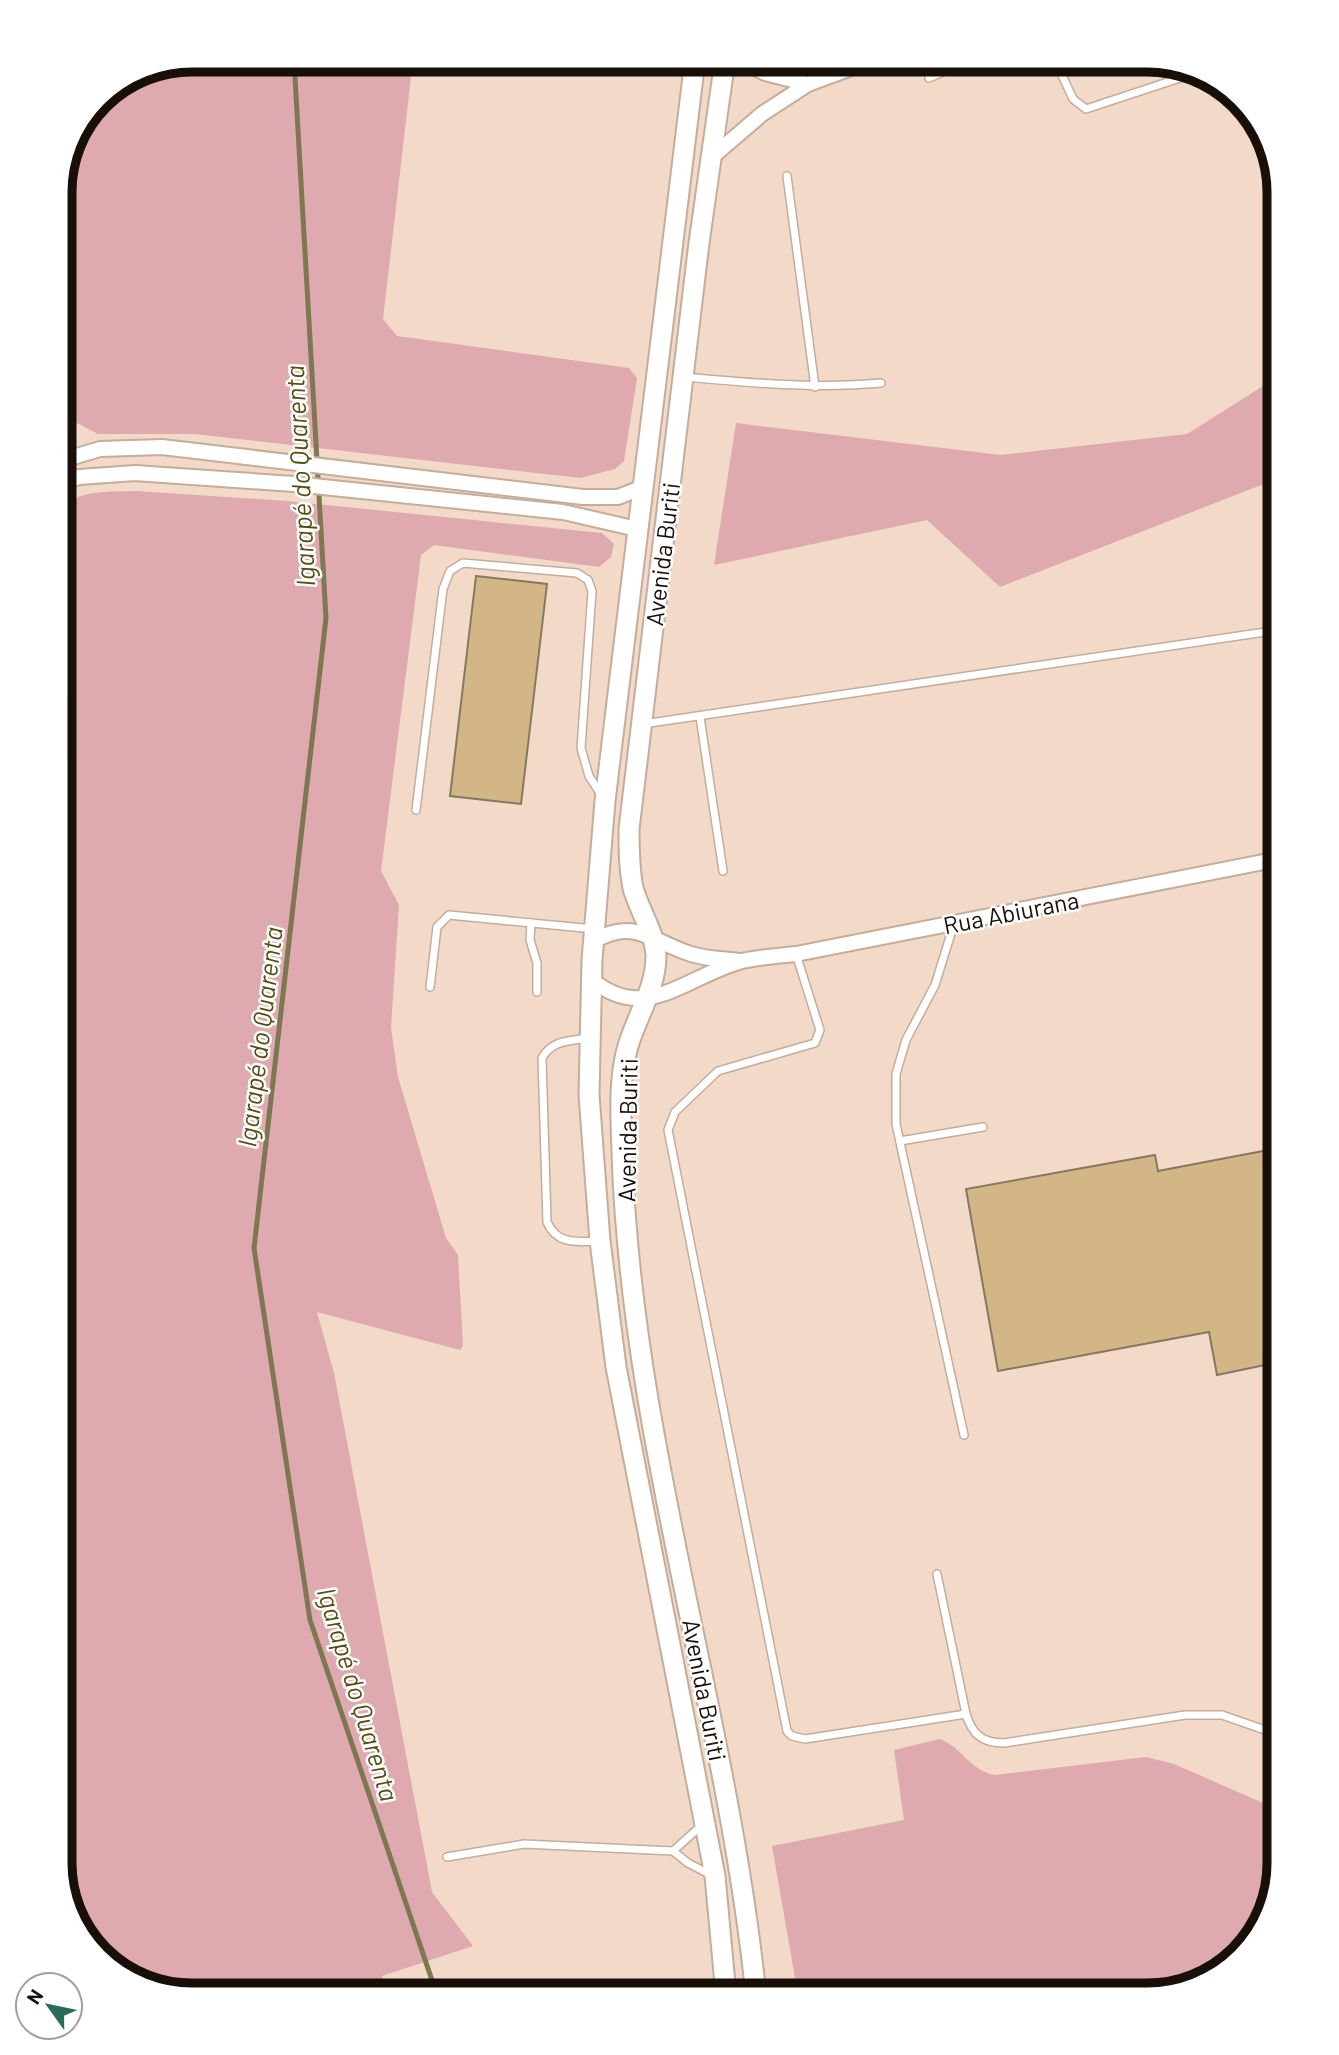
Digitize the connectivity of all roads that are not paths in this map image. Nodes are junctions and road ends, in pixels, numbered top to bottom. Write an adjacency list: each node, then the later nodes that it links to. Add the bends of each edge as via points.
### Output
1 (694, 72): 19 (main road, Avenida Buriti)
2 (724, 72): 12 (main road, Avenida Buriti)
3 (766, 72): 10 (street)
4 (798, 72): 10 (lane)
5 (840, 72): 11 (street)
6 (943, 72): 9 (lane)
7 (1061, 72): 8 (lane, via 1073,99 1086,109)
8 (1183, 77)
9 (929, 78)
10 (785, 80): 11 (street)
11 (808, 84): 12 (street, via 762,114)
12 (713, 156): 14 (main road, Avenida Buriti)
13 (787, 176): 16 (lane)
14 (683, 377): 16 (lane); 23 (main road, Avenida Buriti)
15 (881, 383): 16 (lane)
16 (815, 387)
17 (72, 457): 19 (street, via 100,449 162,447 583,497 618,497)
18 (72, 479): 20 (street, via 135,473 295,484 579,514)
19 (642, 488): 20 (main road, Avenida Buriti)
20 (637, 529): 24 (main road, Avenida Buriti)
21 (1267, 632): 22 (lane)
22 (700, 717): 23 (lane); 27 (lane)
23 (641, 725): 31 (main road, Avenida Buriti, via 628,860)
24 (606, 801): 25 (lane, via 589,776 581,748 592,591 588,580 577,573 463,563 450,571 443,589); 30 (main road, Avenida Buriti)
25 (416, 810)
26 (1267, 861): 29 (street, Rua Abiurana)
27 (723, 871)
28 (531, 923): 30 (lane); 35 (lane, via 444,917 437,927); 36 (lane)
29 (954, 923): 32 (street, Rua Abiurana); 40 (lane, via 943,962 905,1040 896,1074)
30 (594, 935): 31 (street, Rua Abiurana, via 623,929); 34 (main road, Avenida Buriti)
31 (651, 936): 33 (street, Rua Abiurana, via 692,955); 37 (main road, Avenida Buriti, via 656,953)
32 (796, 954): 33 (street, Rua Abiurana); 44 (lane, via 820,1030 814,1043 718,1071 675,1112 668,1130 787,1731 805,1739)
33 (742, 961): 37 (street, Rua Abiurana)
34 (591, 979): 37 (street, via 616,995); 38 (main road, Avenida Buriti)
35 (430, 986)
36 (537, 992)
37 (646, 999): 51 (main road, Avenida Buriti, via 622,1076 622,1153 631,1269 653,1429 733,1839)
38 (589, 1038): 41 (main road, Avenida Buriti); 41 (lane, via 551,1046 542,1058 547,1222 564,1240)
39 (983, 1127): 40 (lane)
40 (900, 1141): 42 (lane)
41 (600, 1241): 46 (main road, Avenida Buriti, via 616,1367)
42 (964, 1435)
43 (937, 1574): 44 (lane)
44 (966, 1714): 45 (lane, via 976,1735 995,1743 1185,1715 1222,1715)
45 (1267, 1731)
46 (705, 1822): 47 (lane); 49 (main road, Avenida Buriti)
47 (673, 1851): 48 (lane, via 524,1844); 49 (lane)
48 (447, 1857)
49 (715, 1876): 50 (main road, Avenida Buriti)
50 (725, 1983)
51 (754, 1983)

